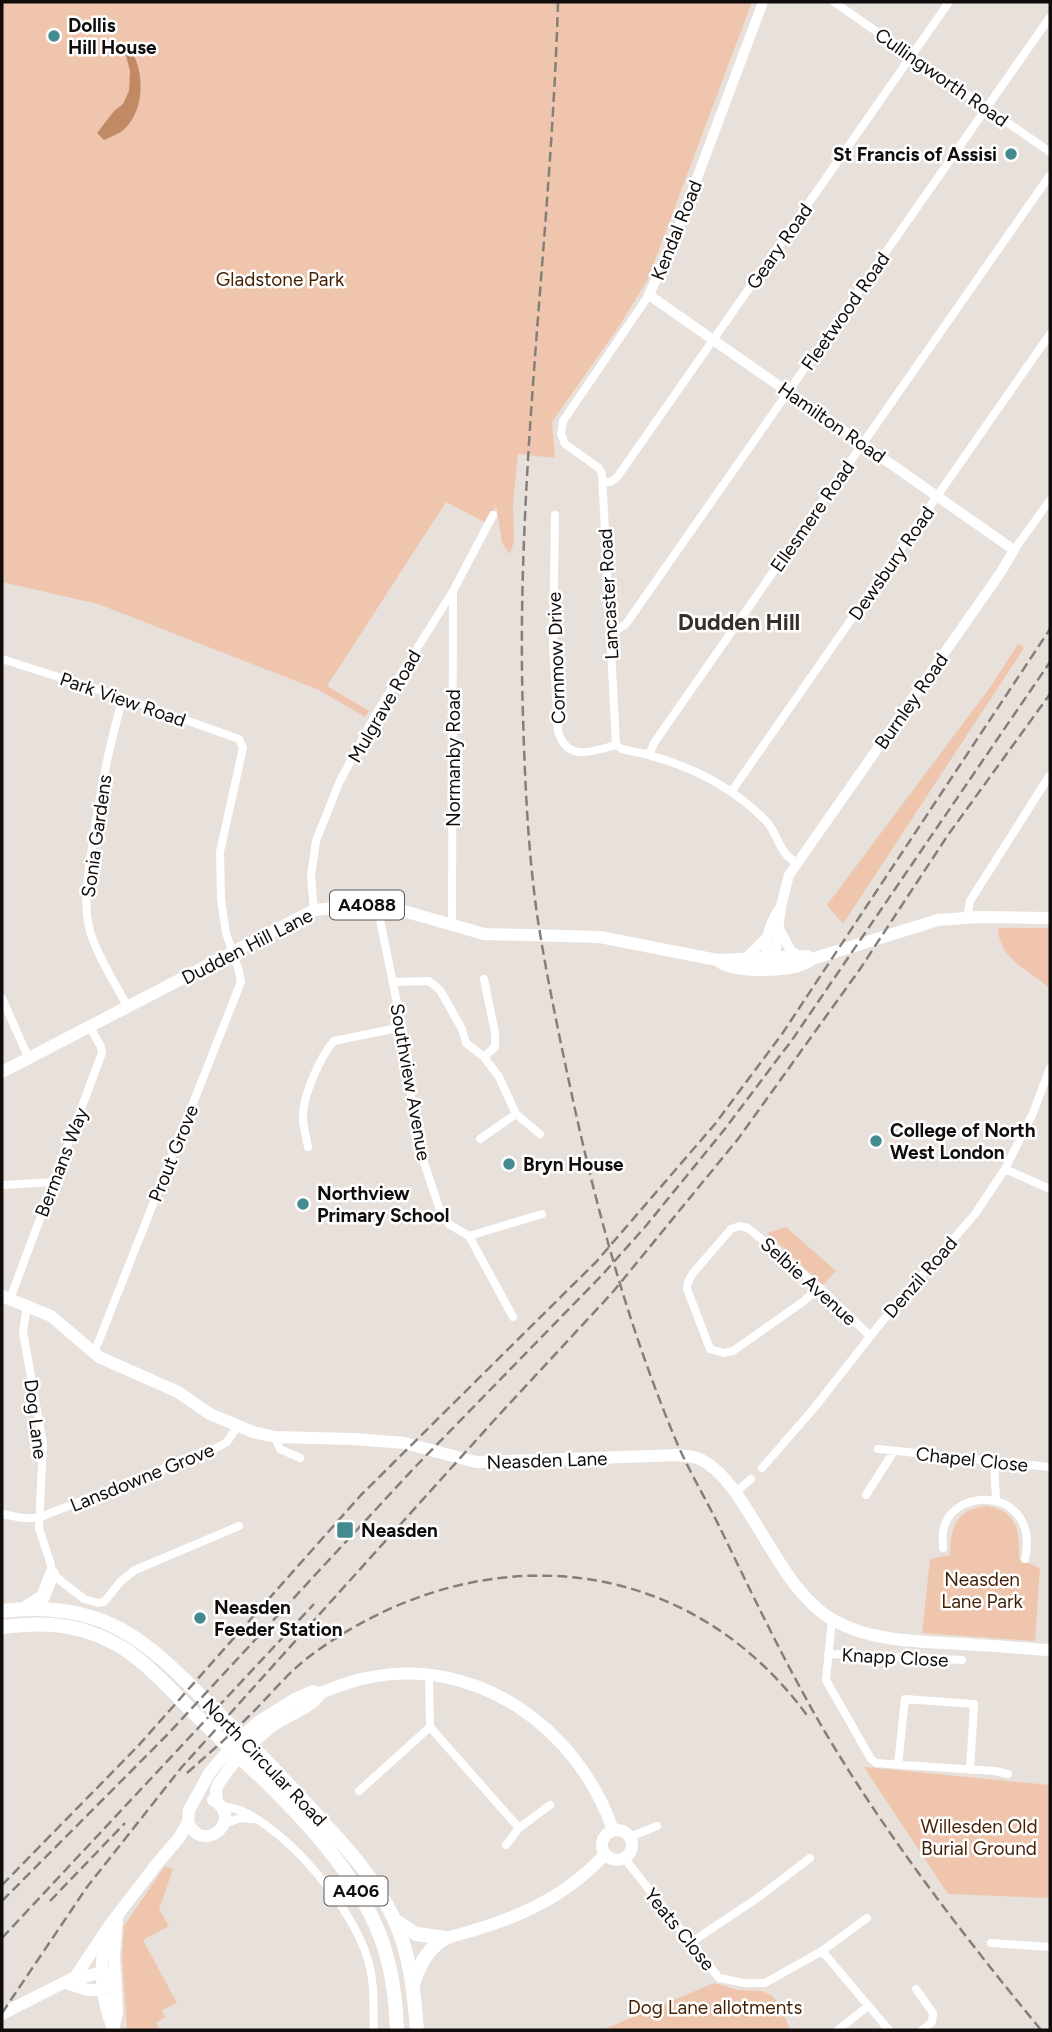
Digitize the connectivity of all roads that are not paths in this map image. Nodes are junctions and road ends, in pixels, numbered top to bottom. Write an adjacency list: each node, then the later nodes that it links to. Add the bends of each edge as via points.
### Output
1 (763, 2): 9 (street, Kendal Road)
2 (949, 2): 5 (street, Geary Road)
3 (839, 3): 5 (street, Cullingworth Road)
4 (1050, 17): 6 (street, Fleetwood Road)
5 (912, 56): 6 (street, Cullingworth Road); 11 (street, Geary Road)
6 (987, 108): 7 (street, Cullingworth Road); 12 (street, Fleetwood Road)
7 (1050, 152)
8 (1050, 175): 13 (street, Ellesmere Road)
9 (649, 295): 11 (street, Hamilton Road); 14 (street, Kendal Road, via 561,427 564,442 599,468)
10 (1050, 334): 15 (street, Dewsbury Road)
11 (714, 339): 12 (street, Hamilton Road); 14 (street, Geary Road, via 618,476)
12 (788, 392): 13 (street, Hamilton Road); 21 (street, Fleetwood Road, via 626,624)
13 (863, 444): 15 (street, Hamilton Road); 26 (street, Ellesmere Road)
14 (603, 482): 21 (street, Lancaster Road)
15 (937, 496): 19 (street, Hamilton Road); 28 (street, Dewsbury Road)
16 (1050, 500): 19 (street, Burnley Road)
17 (493, 515): 20 (street, Mulgrave Road)
18 (555, 515): 25 (street, Cornmow Drive, via 553,643 560,739 575,751)
19 (1014, 550): 29 (street, Burnley Road)
20 (453, 591): 32 (street, Mulgrave Road, via 374,717 327,809 311,876); 35 (street, Normanby Road)
21 (610, 632): 25 (street, Lancaster Road)
22 (2, 660): 23 (street, Park View Road)
23 (123, 698): 24 (street, Park View Road); 46 (street, Sonia Gardens, via 101,791 86,908 91,934)
24 (242, 742): 38 (street, Prout Grove, via 220,852 221,899)
25 (616, 745): 26 (street)
26 (649, 755): 28 (street, via 699,773)
27 (1050, 775): 33 (street, via 970,901)
28 (731, 792): 29 (street, via 769,823 785,853)
29 (797, 864): 31 (street, Burnley Road, via 789,875)
30 (377, 905): 32 (main road, Dudden Hill Lane / A4088); 35 (main road, Dudden Hill Lane / A4088); 44 (street, Southview Avenue)
31 (781, 906): 36 (street, Burnley Road); 37 (street, Burnley Road)
32 (314, 910): 38 (main road, Dudden Hill Lane / A4088)
33 (967, 918): 34 (main road, Dudden Hill Lane / A4088); 39 (main road, Dudden Hill Lane / A4088, via 938,920)
34 (1050, 918)
35 (452, 924): 41 (main road, Dudden Hill Lane / A4088, via 484,934 600,937)
36 (779, 929): 39 (street, via 791,951); 42 (street, Burnley Road)
37 (767, 937): 40 (street, Burnley Road); 42 (street, Burnley Road)
38 (232, 952): 46 (main road, Dudden Hill Lane / A4088); 68 (street, Prout Grove, via 241,982)
39 (813, 957): 42 (main road, Dudden Hill Lane / A4088, via 805,965)
40 (746, 958): 41 (main road, Dudden Hill Lane / A4088); 42 (main road, Dudden Hill Lane / A4088)
41 (717, 960): 42 (main road, Dudden Hill Lane / A4088, via 743,969 767,970)
42 (772, 961)
43 (484, 979): 50 (street, via 495,1046)
44 (393, 982): 48 (street, Southview Avenue); 50 (street, via 429,981 440,990 467,1043)
45 (2, 998): 49 (street)
46 (128, 1008): 47 (main road, Dudden Hill Lane / A4088)
47 (90, 1027): 49 (main road, Dudden Hill Lane / A4088); 58 (street, Bermans Way, via 102,1053)
48 (402, 1027): 56 (street, via 334,1041 326,1049 304,1101); 62 (street, Southview Avenue, via 418,1145 442,1216)
49 (29, 1057): 52 (main road, Dudden Hill Lane / A4088)
50 (484, 1057): 53 (street)
51 (1050, 1068): 57 (street, Denzil Road)
52 (2, 1072)
53 (516, 1114): 54 (street); 55 (street)
54 (540, 1134)
55 (480, 1139)
56 (308, 1147)
57 (1005, 1169): 60 (street); 67 (street, Denzil Road, via 975,1214)
58 (53, 1182): 59 (street); 64 (street, Bermans Way)
59 (2, 1185)
60 (1050, 1189)
61 (542, 1214): 62 (street)
62 (470, 1236): 66 (street, Southview Avenue)
63 (819, 1287): 63 (street, Selbie Avenue, via 740,1226 731,1229 688,1282 689,1298 710,1349 724,1353); 67 (street, Selbie Avenue)
64 (6, 1297): 65 (main road, Neasden Lane)
65 (27, 1305): 68 (main road, Neasden Lane, via 58,1320); 82 (street, Dog Lane, via 23,1332 43,1444)
66 (513, 1317)
67 (870, 1336): 76 (street, Denzil Road)
68 (94, 1353): 69 (main road, Neasden Lane, via 178,1392)
69 (237, 1427): 70 (main road, Neasden Lane); 82 (street, Lansdowne Grove, via 218,1447)
70 (275, 1437): 73 (street, via 280,1448); 78 (main road, Neasden Lane, via 392,1442 476,1462 679,1455 696,1458)
71 (878, 1450): 72 (street, Chapel Close)
72 (894, 1451): 74 (street, Chapel Close); 79 (street, Chapel Close)
73 (300, 1458)
74 (994, 1460): 75 (street, Chapel Close); 80 (street)
75 (1050, 1467)
76 (762, 1468)
77 (751, 1479): 78 (street)
78 (736, 1492): 89 (main road, Neasden Lane, via 800,1594)
79 (866, 1495)
80 (996, 1500): 84 (street, via 974,1500 954,1512 943,1530); 85 (street, via 1017,1512 1024,1523)
81 (2, 1514): 82 (street)
82 (38, 1518): 86 (street, Dog Lane)
83 (239, 1526): 86 (street, via 135,1570 104,1602 84,1599)
84 (943, 1548)
85 (1025, 1559)
86 (51, 1574): 87 (highway, via 43,1597)
87 (22, 1609): 88 (highway, North Circular Road / A406); 117 (highway, North Circular Road / A406, via 59,1610 97,1619 133,1637 167,1664 272,1766 361,1864)
88 (2, 1611)
89 (832, 1620): 91 (main road, Neasden Lane, via 866,1633 934,1643); 92 (street)
90 (2, 1627): 134 (highway, North Circular Road / A406, via 43,1623 89,1632 125,1649 261,1778 331,1855 374,1922 387,1959)
91 (1050, 1650)
92 (828, 1654): 93 (street, Knapp Close); 97 (street, via 826,1680 871,1759)
93 (962, 1660)
94 (429, 1675): 95 (main road, via 367,1677); 96 (street); 109 (main road, via 491,1690 533,1716 588,1776)
95 (320, 1693): 101 (main road, via 313,1691 293,1700 258,1722 210,1772); 102 (main road, via 317,1700 274,1725 241,1756 218,1785)
96 (429, 1727): 100 (street); 108 (street)
97 (898, 1765): 98 (street); 98 (street, via 905,1699 974,1704)
98 (970, 1770): 99 (street)
99 (1008, 1774)
100 (359, 1791)
101 (193, 1804): 102 (main road, via 205,1799); 105 (main road)
102 (219, 1804): 104 (street); 106 (main road)
103 (551, 1805): 108 (street)
104 (257, 1819): 106 (street, via 240,1818); 133 (street, via 320,1875 360,1936 373,1984)
105 (188, 1822): 110 (main road); 113 (main road)
106 (224, 1824): 110 (main road, via 216,1833)
107 (657, 1826): 111 (street)
108 (520, 1828): 112 (street)
109 (613, 1830): 111 (main road); 114 (main road, via 602,1842)
110 (201, 1835): 113 (main road)
111 (630, 1837): 116 (main road, via 632,1850)
112 (506, 1845)
113 (174, 1846): 119 (main road)
114 (605, 1854): 116 (main road, via 618,1861); 120 (main road, via 545,1904)
115 (810, 1858): 121 (street)
116 (625, 1859): 121 (street, Yeats Close)
117 (393, 1916): 120 (highway, via 416,1934); 127 (highway, North Circular Road / A406)
118 (867, 1918): 124 (street, Yeats Close)
119 (113, 1921): 125 (main road); 126 (main road)
120 (446, 1938): 127 (highway, via 424,1958)
121 (690, 1943): 124 (street, Yeats Close, via 719,1978 744,1983 765,1983)
122 (990, 1944): 123 (street)
123 (1050, 1947)
124 (822, 1951): 130 (street)
125 (109, 1975): 126 (main road); 129 (main road); 132 (main road, via 117,2012)
126 (66, 1983): 129 (main road); 131 (main road)
127 (412, 1986): 135 (highway, North Circular Road / A406)
128 (916, 1989): 138 (street, via 933,2013 932,2022)
129 (103, 1990): 132 (main road)
130 (868, 2006): 136 (street); 137 (street)
131 (2, 2014)
132 (113, 2029)
133 (373, 2030)
134 (397, 2030)
135 (417, 2030)
136 (838, 2030)
137 (889, 2030)
138 (922, 2030)

